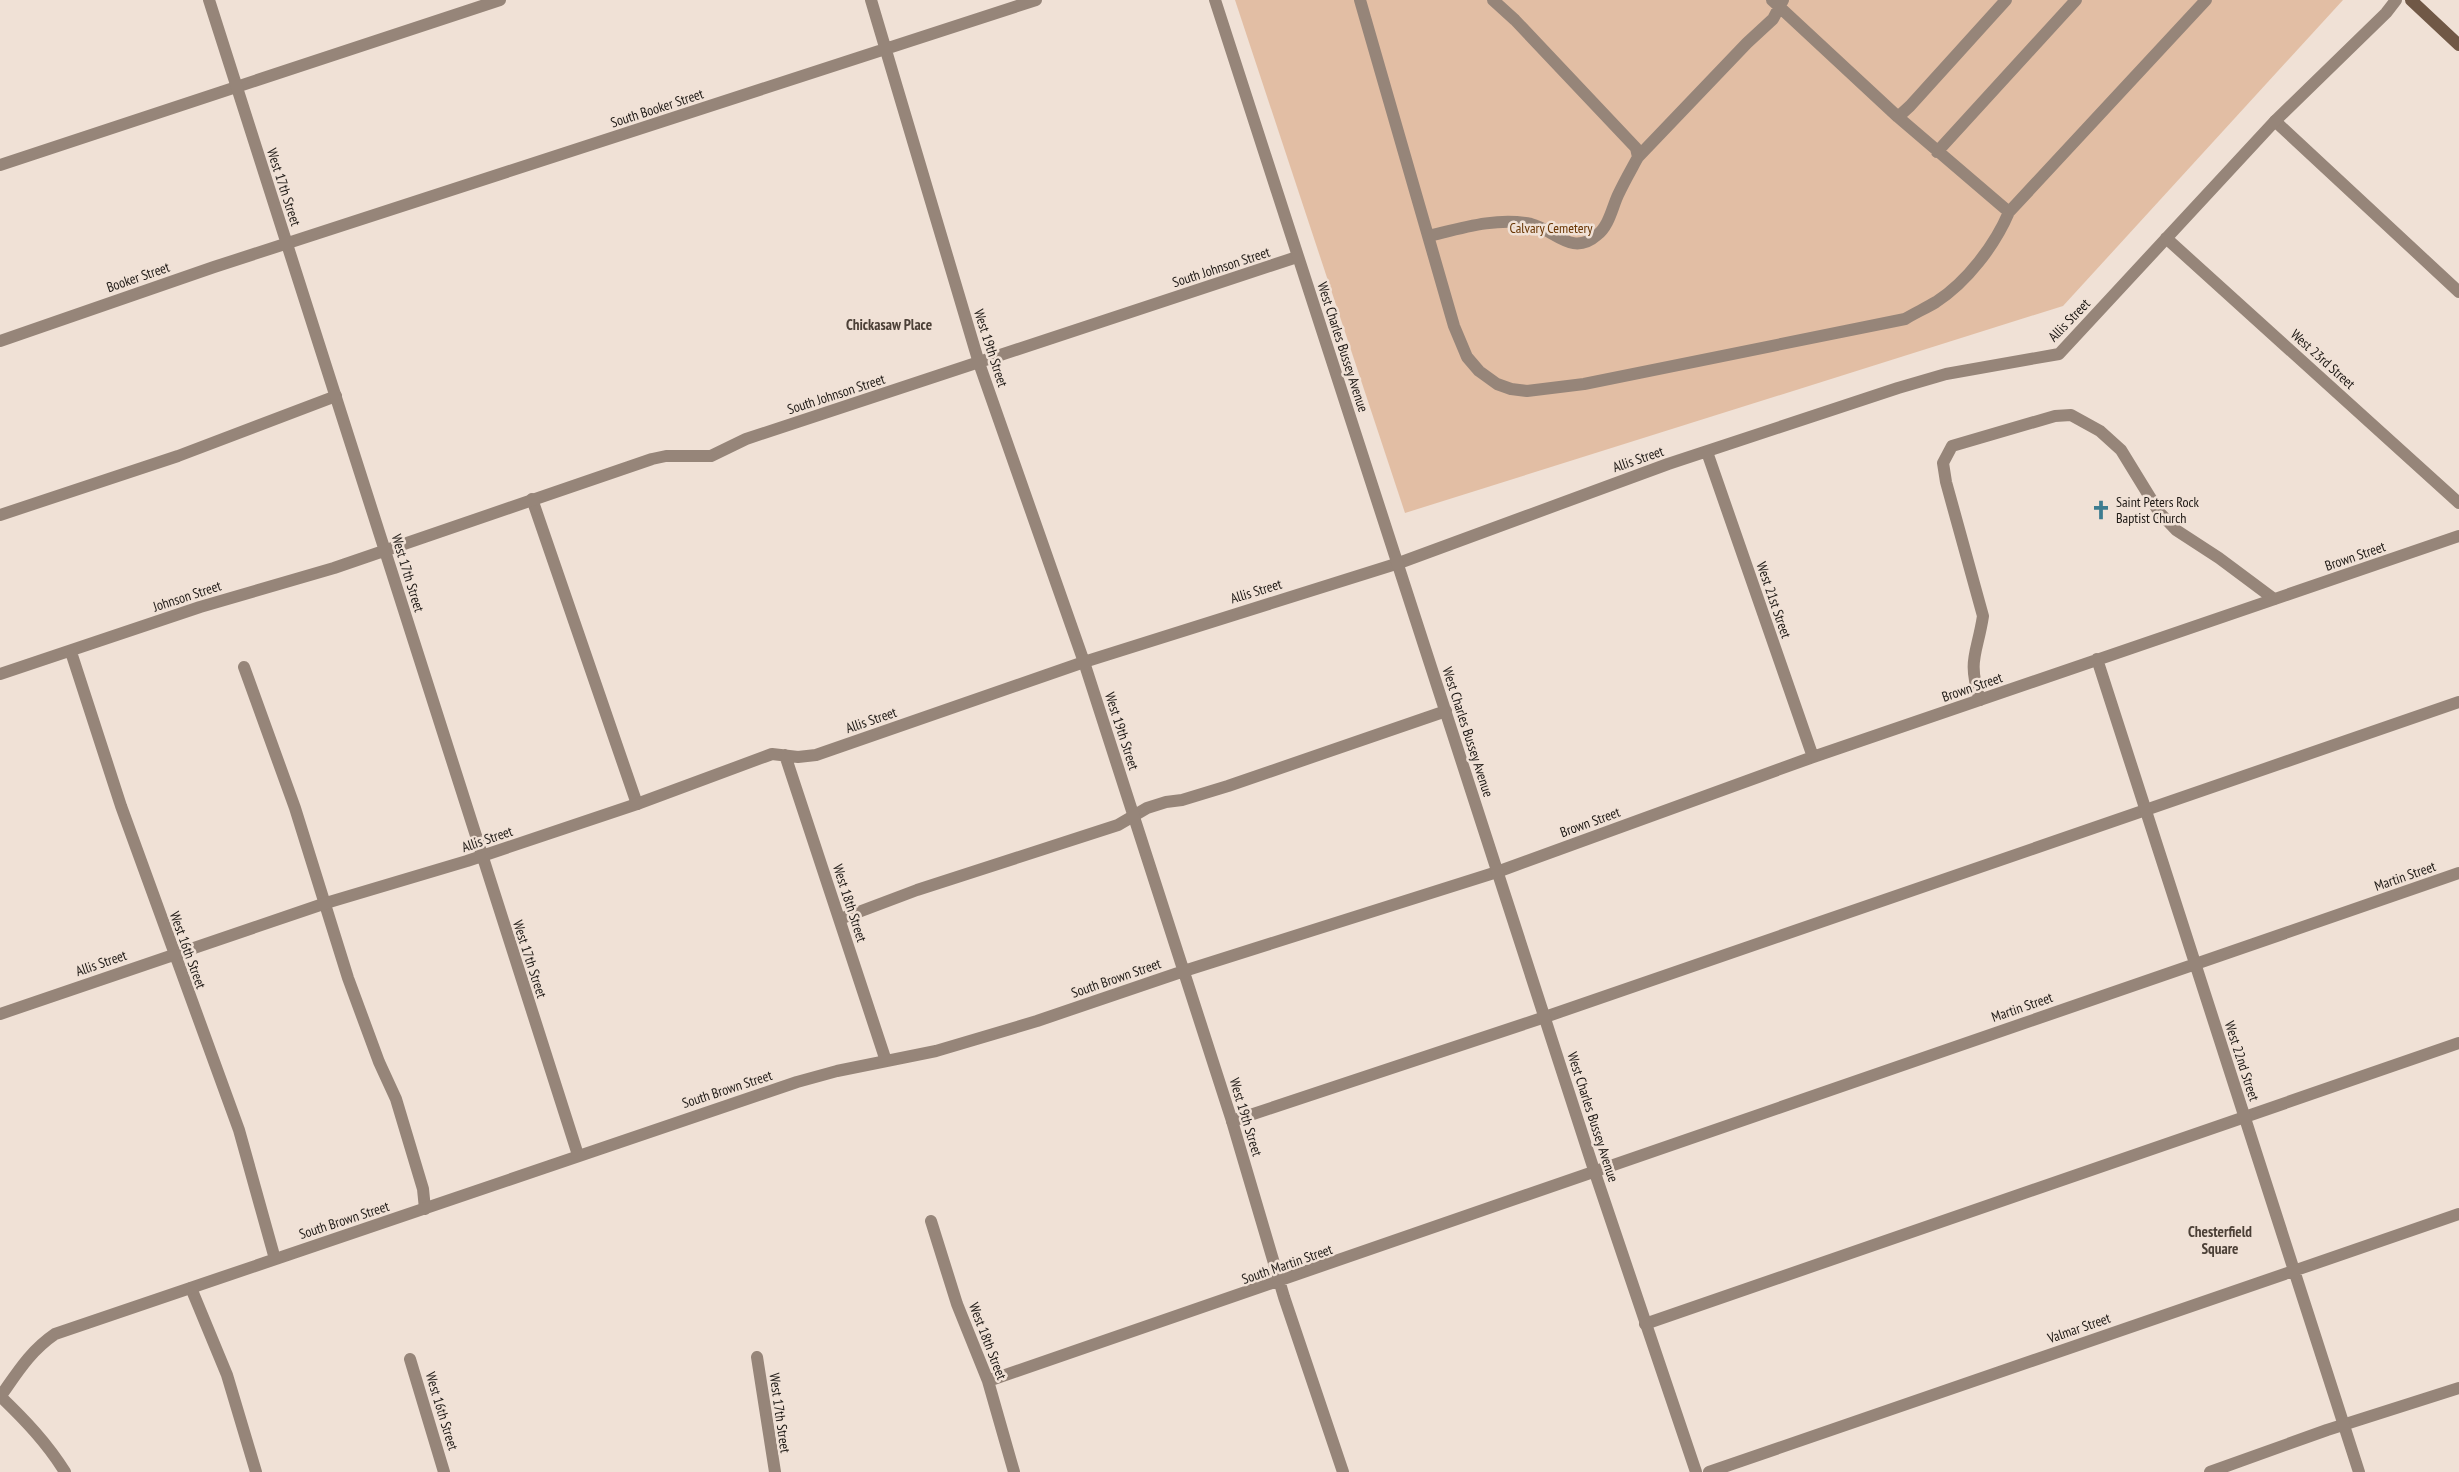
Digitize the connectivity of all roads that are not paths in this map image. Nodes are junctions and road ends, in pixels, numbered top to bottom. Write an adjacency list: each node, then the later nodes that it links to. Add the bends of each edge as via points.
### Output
1 (209, 0): 16 (street, West 17th Street)
2 (500, 0): 16 (street)
3 (871, 0): 15 (street, West 19th Street)
4 (1036, 0): 15 (street, South Booker Street)
5 (1215, 0): 26 (street, West Charles Bussey Avenue)
6 (1360, 0): 23 (street)
7 (1493, 0): 20 (street, via 1636,148)
8 (2006, 0): 17 (street)
9 (2076, 0): 19 (street)
10 (2206, 0): 22 (street)
11 (2396, 0): 18 (street, Allis Street)
12 (2411, 0): 14 (main road)
13 (1778, 2): 17 (street); 20 (street, via 1773,19)
14 (2459, 44)
15 (887, 50): 25 (street, South Booker Street); 29 (street, West 19th Street)
16 (236, 86): 21 (street); 25 (street, West 17th Street)
17 (1898, 116): 19 (street)
18 (2275, 121): 24 (street, Allis Street); 27 (street)
19 (1937, 152): 22 (street)
20 (1638, 157): 23 (street, via 1606,225 1586,243 1568,243 1533,225 1514,222 1483,224)
21 (0, 165)
22 (2009, 212): 23 (street, via 2002,229 1960,282 1936,302 1905,319 1584,384 1527,391 1497,384 1467,357 1454,326)
23 (1429, 236)
24 (2166, 238): 31 (street, Allis Street, via 2059,354 1946,374); 33 (street, West 23rd Street)
25 (287, 245): 28 (street, Booker Street); 30 (street, West 17th Street)
26 (1297, 257): 29 (street, South Johnson Street); 37 (street, West Charles Bussey Avenue)
27 (2459, 292)
28 (0, 341)
29 (979, 363): 32 (street, South Johnson Street, via 746,439 711,456 652,459); 41 (street, West 19th Street)
30 (336, 396): 34 (street, via 169,459); 36 (street, West 17th Street)
31 (1707, 452): 37 (street, Allis Street); 48 (street, West 21st Street)
32 (532, 499): 36 (street, South Johnson Street); 49 (street)
33 (2459, 503)
34 (0, 515)
35 (2459, 536): 38 (street, Brown Street)
36 (385, 550): 39 (street, Johnson Street, via 200,607); 52 (street, West 17th Street)
37 (1399, 563): 41 (street, Allis Street); 46 (street, West Charles Bussey Avenue)
38 (2274, 599): 40 (street, Brown Street); 44 (street, via 2176,530 2159,512 2121,450 2100,430 2071,415 2055,416 1952,446 1943,463 1946,482 1983,616 1972,659 1972,676)
39 (71, 652): 43 (street, Johnson Street); 57 (street, West 16th Street)
40 (2097, 659): 44 (street, Brown Street); 50 (street, West 22nd Street)
41 (1084, 662): 47 (street, Allis Street, via 816,755); 51 (street, West 19th Street)
42 (244, 666): 55 (street)
43 (0, 674)
44 (1980, 700): 48 (street, Brown Street)
45 (2459, 702): 50 (street)
46 (1446, 711): 51 (street, via 1228,786 1147,808); 53 (street, West Charles Bussey Avenue)
47 (785, 754): 49 (street, Allis Street, via 772,754 748,762); 56 (street, West 18th Street)
48 (1813, 758): 53 (street, Brown Street)
49 (637, 804): 52 (street, Allis Street)
50 (2145, 809): 58 (street, West 22nd Street); 61 (street)
51 (1134, 816): 56 (street, via 1118,825 917,890); 59 (street, West 19th Street)
52 (481, 856): 55 (street, Allis Street); 66 (street, West 17th Street)
53 (1497, 872): 59 (street, South Brown Street); 61 (street, West Charles Bussey Avenue)
54 (2459, 873): 58 (street, Martin Street)
55 (326, 903): 57 (street, Allis Street); 68 (street, via 362,1015 396,1099 423,1189)
56 (840, 920): 63 (street, West 18th Street)
57 (174, 954): 60 (street, Allis Street); 71 (street, West 16th Street, via 239,1130)
58 (2195, 964): 64 (street, West 22nd Street); 67 (street, Martin Street)
59 (1184, 971): 63 (street, South Brown Street, via 1037,1021 936,1051); 65 (street, West 19th Street)
60 (0, 1014)
61 (1545, 1017): 65 (street); 67 (street, West Charles Bussey Avenue)
62 (2459, 1043): 64 (street)
63 (886, 1060): 66 (street, South Brown Street, via 797,1082)
64 (2244, 1117): 72 (street, West 22nd Street); 75 (street)
65 (1232, 1122): 73 (street, West 19th Street)
66 (578, 1155): 68 (street, South Brown Street)
67 (1594, 1170): 73 (street, South Martin Street); 75 (street, West Charles Bussey Avenue)
68 (425, 1209): 71 (street, South Brown Street)
69 (2459, 1214): 72 (street, Valmar Street)
70 (931, 1221): 78 (street, West 18th Street)
71 (275, 1259): 74 (street, South Brown Street)
72 (2293, 1270): 81 (street, West 22nd Street); 89 (street, Valmar Street)
73 (1279, 1282): 78 (street, South Martin Street); 87 (street, West 19th Street)
74 (191, 1288): 80 (street, South Brown Street, via 55,1334 26,1358); 83 (street, via 227,1375)
75 (1645, 1324): 88 (street, West Charles Bussey Avenue)
76 (757, 1357): 85 (street, West 17th Street)
77 (410, 1359): 84 (street, West 16th Street)
78 (988, 1381): 86 (street, West 18th Street)
79 (2459, 1388): 81 (street)
80 (0, 1397): 82 (street, via 23,1418)
81 (2343, 1425): 90 (street); 91 (street, West 22nd Street)
82 (65, 1472)
83 (256, 1472)
84 (444, 1472)
85 (775, 1472)
86 (1014, 1472)
87 (1343, 1472)
88 (1696, 1472)
89 (1709, 1472)
90 (2210, 1472)
91 (2359, 1472)

